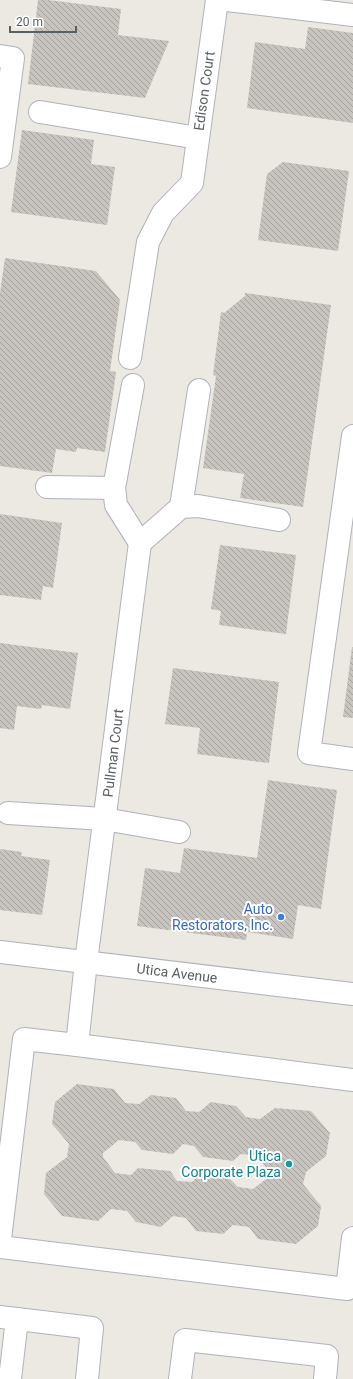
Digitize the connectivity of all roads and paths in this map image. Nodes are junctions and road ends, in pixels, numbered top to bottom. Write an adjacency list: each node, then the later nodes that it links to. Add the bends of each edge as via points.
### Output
1 (217, 0): 6 (street, Edison Court)
2 (227, 0): 3 (street)
3 (353, 15)
4 (0, 56): 7 (street, via 13,58)
5 (40, 112): 6 (street)
6 (198, 138): 8 (street, Edison Court, via 192,183 163,213 148,242)
7 (0, 157)
8 (130, 358)
9 (133, 385): 13 (street)
10 (199, 390): 14 (street)
11 (353, 436): 17 (street, via 309,753)
12 (47, 487): 13 (street)
13 (114, 488): 16 (street, via 116,506)
14 (181, 507): 15 (street, via 198,506); 16 (street)
15 (279, 520)
16 (140, 543): 19 (street, Pullman Court)
17 (353, 759)
18 (8, 813): 19 (street)
19 (104, 820): 20 (street); 22 (street, Pullman Court)
20 (179, 832)
21 (0, 952): 22 (street, Utica Avenue)
22 (86, 962): 23 (street, Utica Avenue); 24 (street, Pullman Court)
23 (353, 994)
24 (77, 1045): 25 (street); 27 (street, via 24,1039)
25 (353, 1080)
26 (353, 1238): 28 (street, via 348,1289)
27 (0, 1239)
28 (0, 1247)
29 (8, 1318): 30 (street); 31 (street, via 92,1328)
30 (10, 1379)
31 (87, 1379)
32 (180, 1379): 33 (street, via 185,1340 327,1356)
33 (325, 1379)

